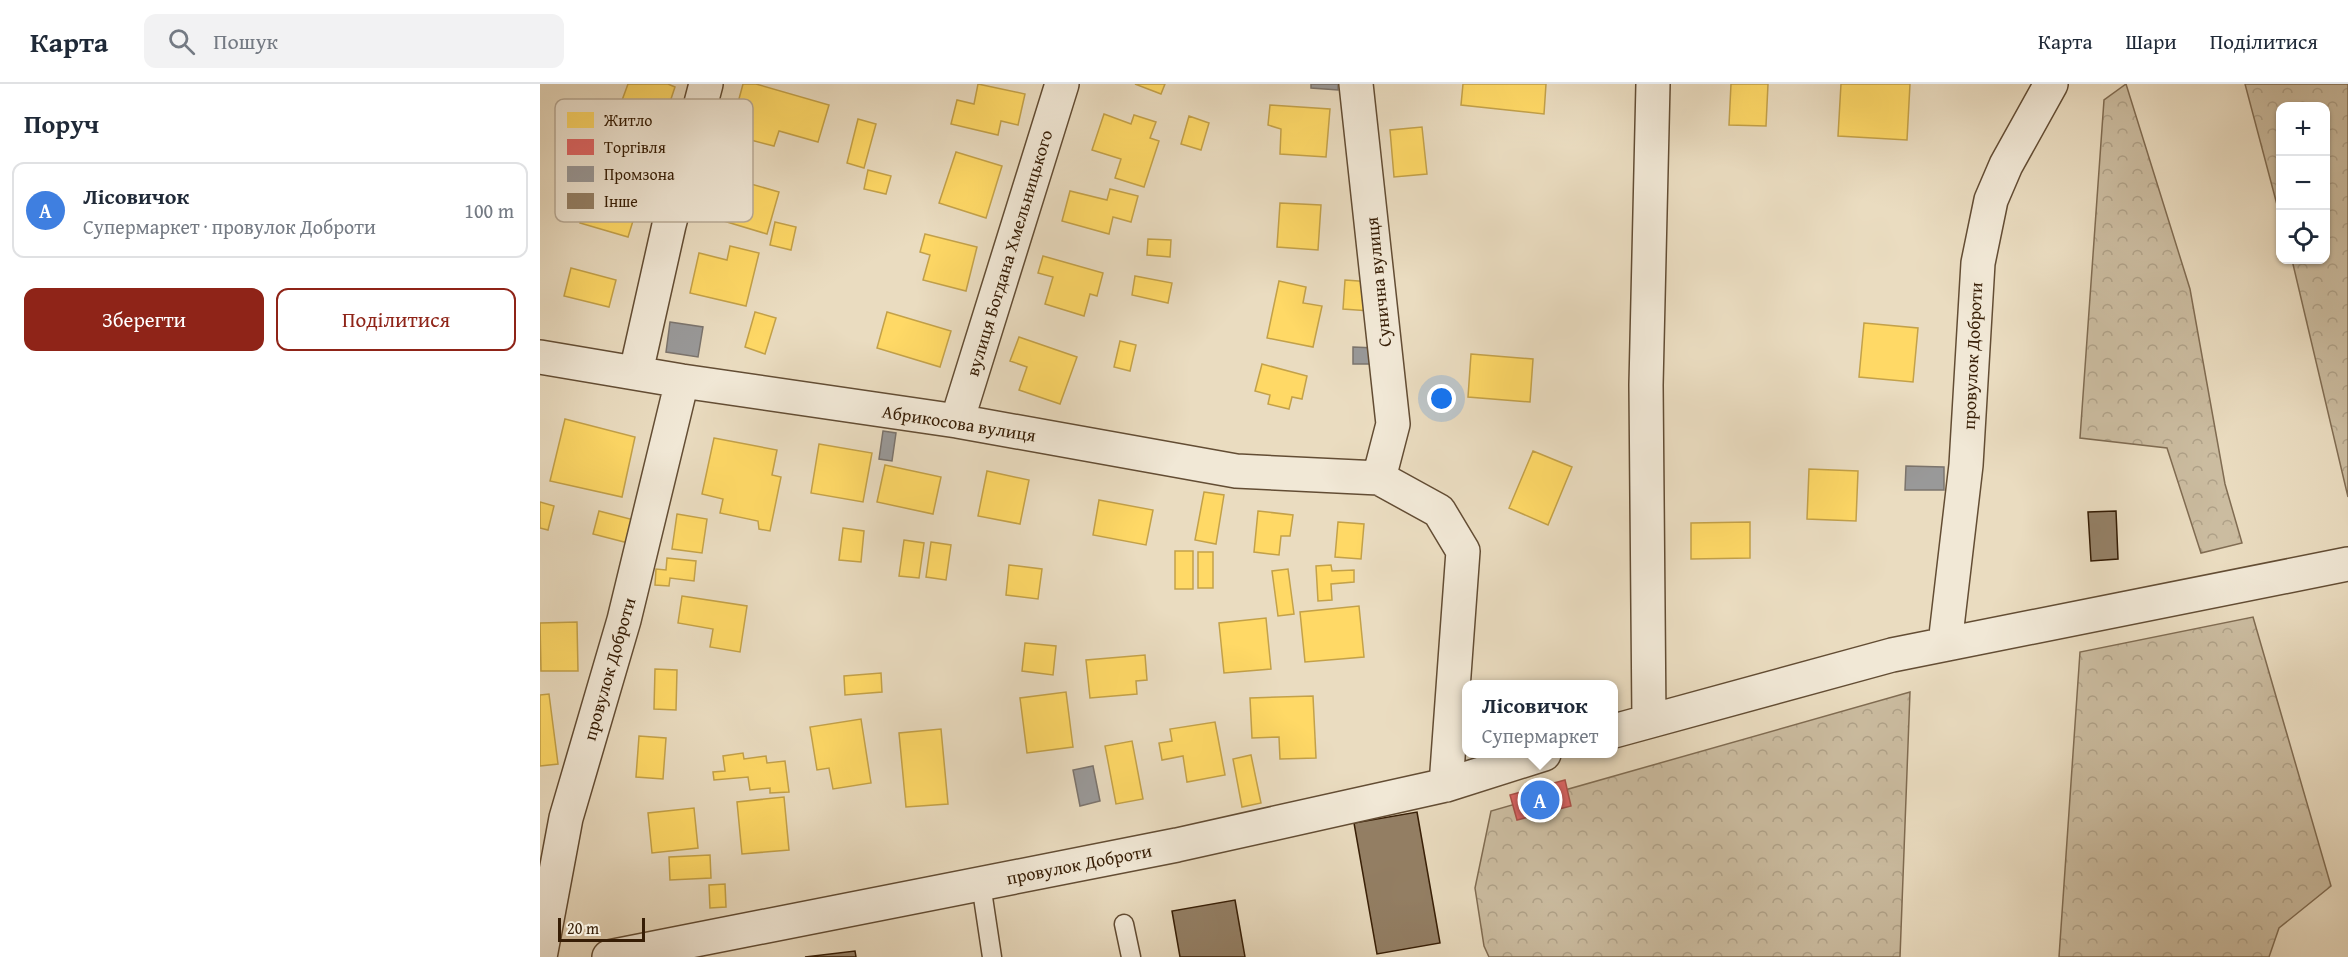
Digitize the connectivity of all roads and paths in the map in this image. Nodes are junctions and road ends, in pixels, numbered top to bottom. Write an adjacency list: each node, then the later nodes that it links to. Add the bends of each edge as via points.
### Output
1 (706, 84): 6 (street)
2 (1062, 84): 11 (street, вулиця Богдана Хмельницького)
3 (1356, 84): 12 (street, Сунична вулиця, via 1393,424)
4 (1653, 84): 15 (street, via 1646,385)
5 (2050, 84): 14 (street, провулок Доброти, via 1991,200 1977,262 1966,465)
6 (702, 99)
7 (670, 222): 9 (street)
8 (540, 357): 9 (street, Абрикосова вулиця)
9 (636, 372): 10 (street, Абрикосова вулиця)
10 (682, 381): 11 (street, Абрикосова вулиця); 21 (street, провулок Доброти, via 624,620 566,818)
11 (957, 421): 12 (street, Абрикосова вулиця, via 1236,471)
12 (1379, 478): 18 (street, via 1439,511 1463,551)
13 (2348, 564): 14 (street)
14 (1945, 644): 15 (street)
15 (1649, 721): 16 (street)
16 (1618, 730)
17 (1529, 758): 18 (street, провулок Доброти)
18 (1446, 785): 19 (street, провулок Доброти)
19 (981, 884): 22 (street, провулок Доброти); 23 (lane)
20 (1124, 924): 24 (lane)
21 (540, 957)
22 (609, 957)
23 (993, 957)
24 (1131, 957)

